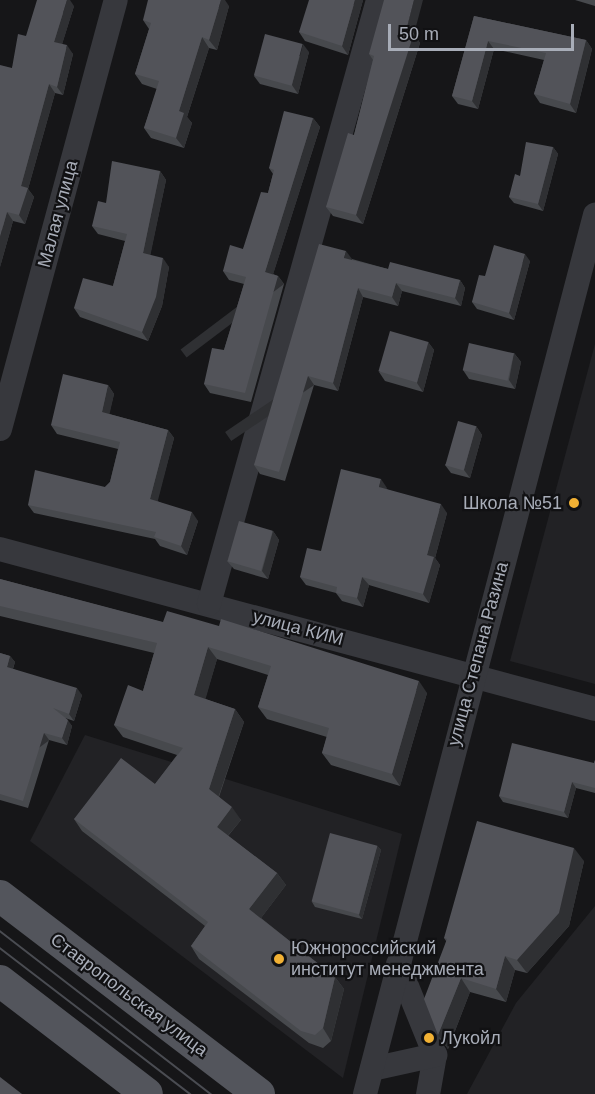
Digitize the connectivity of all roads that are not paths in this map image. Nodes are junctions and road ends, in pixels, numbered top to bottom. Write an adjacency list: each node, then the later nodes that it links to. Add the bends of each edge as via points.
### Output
1 (116, 0): 4 (street, Малая улица)
2 (378, 0): 6 (street)
3 (595, 215): 7 (street, улица Степана Разина)
4 (0, 429)
5 (0, 549): 6 (street, улица КИМ)
6 (209, 604): 7 (street, улица КИМ)
7 (472, 675): 8 (street, улица КИМ); 10 (street, улица Степана Разина)
8 (595, 709)
9 (0, 896): 15 (main road, Ставропольская улица)
10 (398, 964): 12 (street); 13 (street, улица Степана Разина)
11 (0, 981): 14 (main road)
12 (435, 1055): 13 (street); 17 (street)
13 (372, 1069): 16 (street, улица Степана Разина)
14 (147, 1094)
15 (259, 1094)
16 (365, 1094)
17 (428, 1094)

